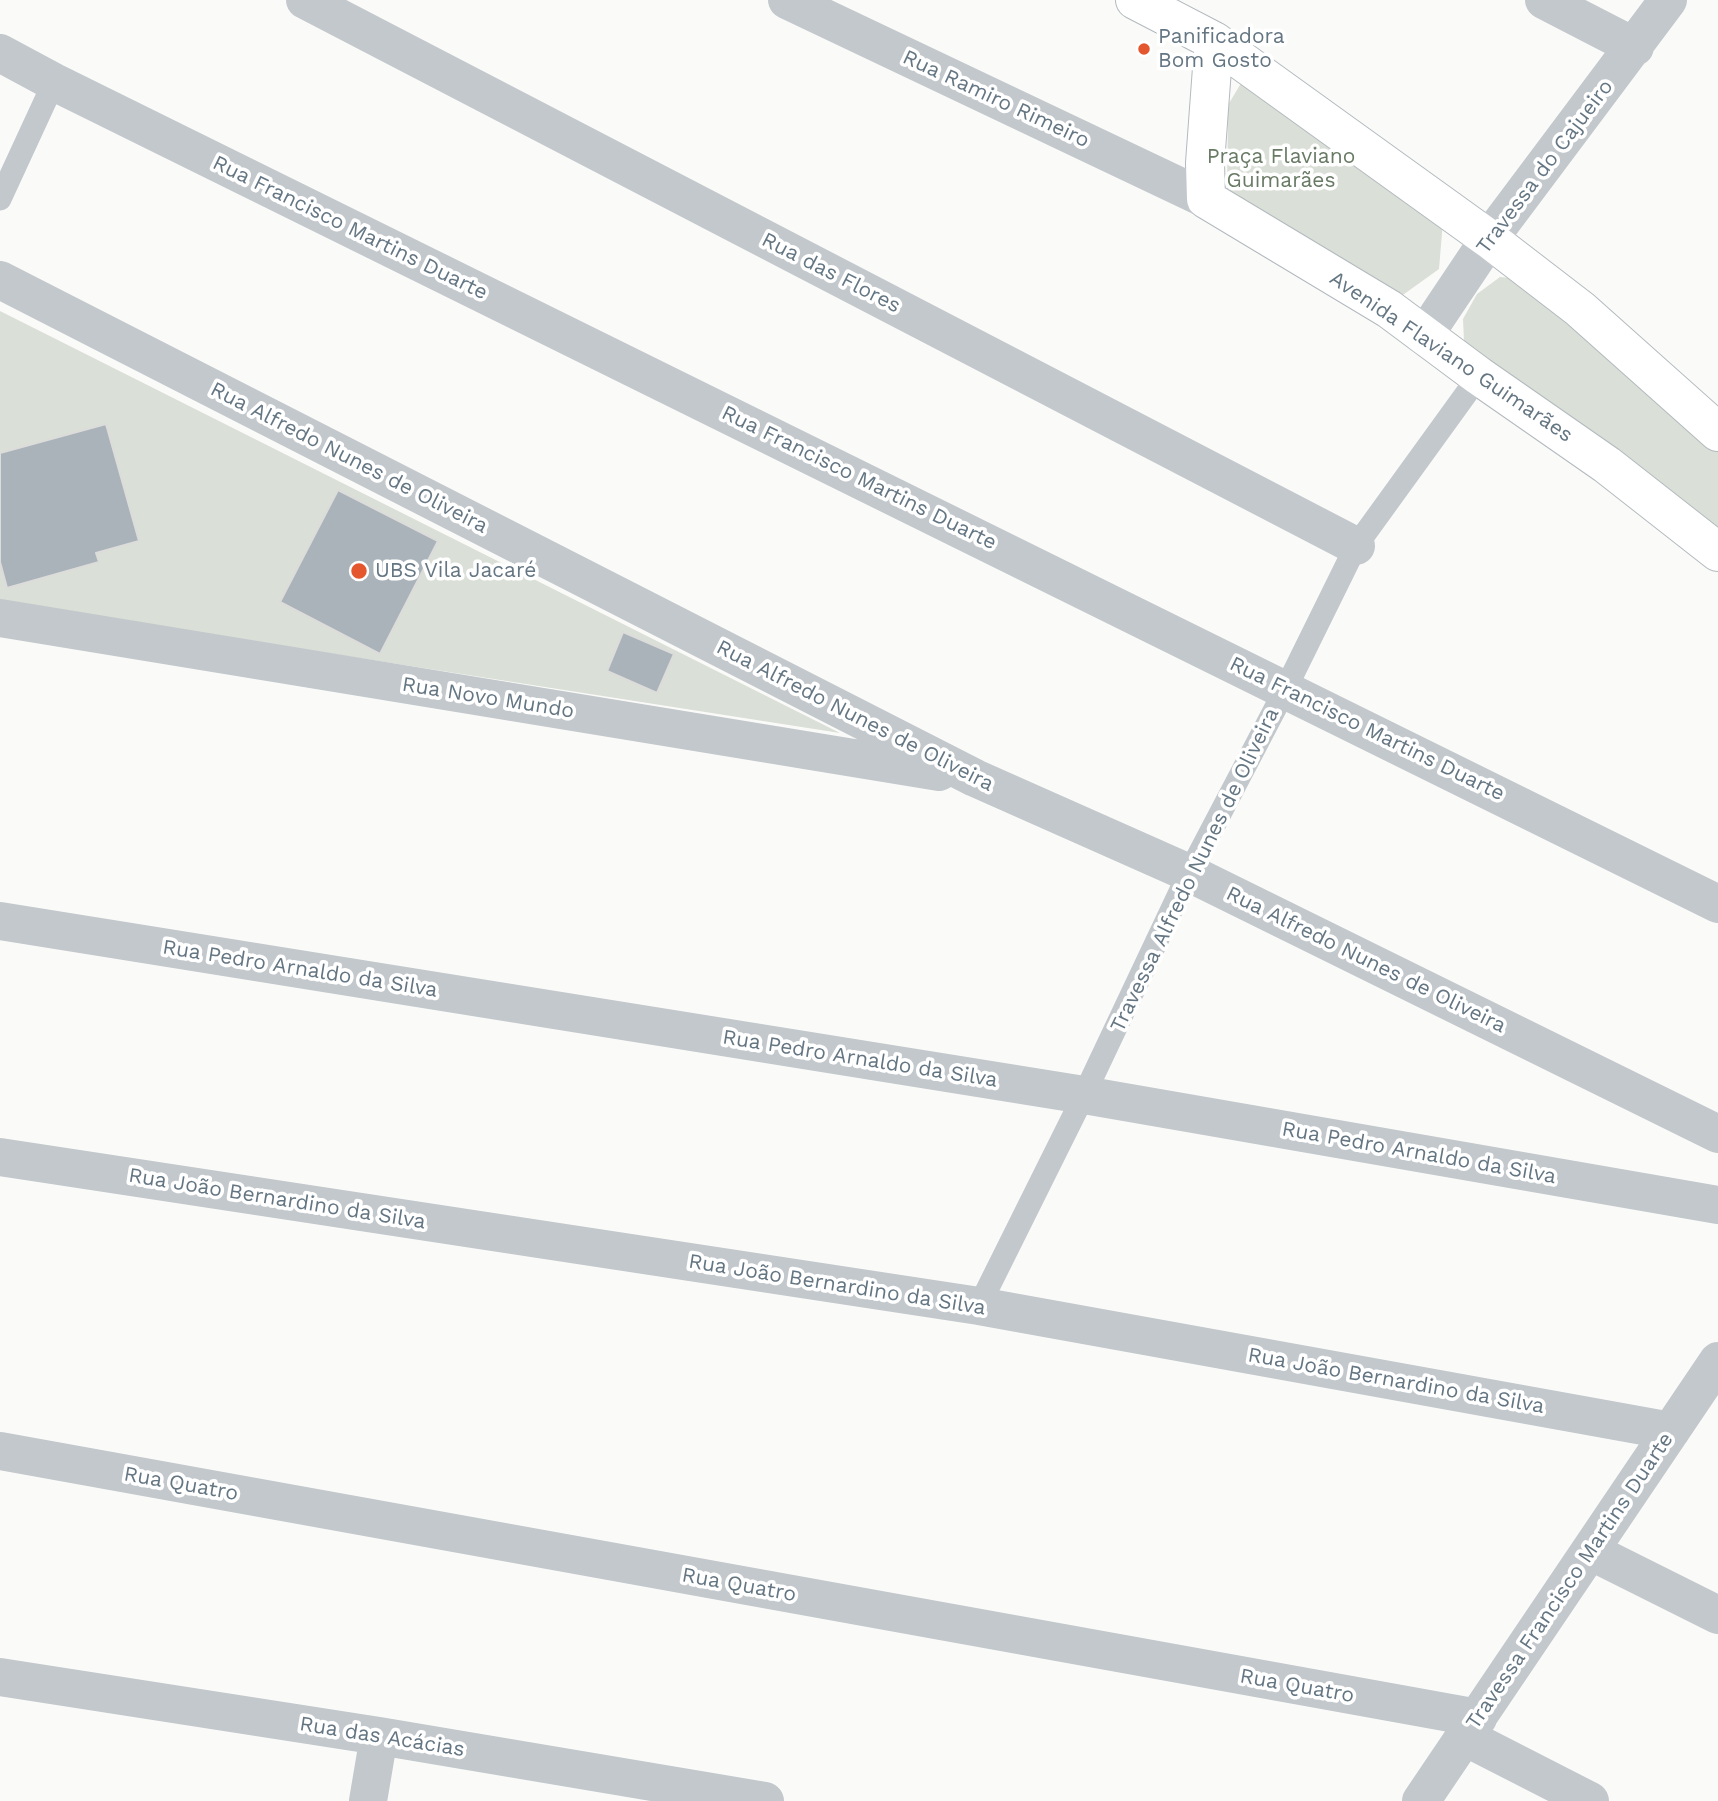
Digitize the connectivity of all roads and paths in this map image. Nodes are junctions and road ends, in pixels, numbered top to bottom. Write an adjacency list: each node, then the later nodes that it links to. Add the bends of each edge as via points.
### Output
1 (305, 0): 17 (street, Rua das Flores)
2 (787, 0): 11 (street, Rua Ramiro Rimeiro)
3 (1135, 0): 6 (main road)
4 (1544, 0): 7 (street)
5 (1668, 0): 7 (street, Travessa do Cajueiro)
6 (1214, 41): 11 (main road); 12 (main road)
7 (1635, 47): 12 (street, Travessa do Cajueiro)
8 (0, 53): 9 (street, Rua Francisco Martins Duarte)
9 (54, 82): 10 (lane); 20 (street, Rua Francisco Martins Duarte)
10 (0, 199)
11 (1206, 199): 14 (main road, Avenida Flaviano Guimarães, via 1390,309)
12 (1489, 239): 14 (street, Travessa do Cajueiro); 16 (main road, via 1580,309)
13 (0, 280): 21 (street, Rua Alfredo Nunes de Oliveira)
14 (1424, 336): 15 (main road, Avenida Flaviano Guimarães)
15 (1479, 376): 17 (lane, Travessa Alfredo Nunes de Oliveira); 18 (main road, Avenida Flaviano Guimarães, via 1607,465)
16 (1718, 432)
17 (1356, 546): 20 (lane, Travessa Alfredo Nunes de Oliveira)
18 (1718, 552)
19 (0, 618): 21 (street, Rua Novo Mundo)
20 (1286, 688): 22 (lane, Travessa Alfredo Nunes de Oliveira); 23 (street, Rua Francisco Martins Duarte)
21 (975, 778): 22 (street, Rua Alfredo Nunes de Oliveira)
22 (1189, 873): 25 (lane, Travessa Alfredo Nunes de Oliveira); 26 (street, Rua Alfredo Nunes de Oliveira)
23 (1718, 904)
24 (0, 921): 25 (street, Rua Pedro Arnaldo da Silva)
25 (1084, 1095): 28 (street, Rua Pedro Arnaldo da Silva); 29 (lane, Travessa Alfredo Nunes de Oliveira)
26 (1718, 1134)
27 (0, 1157): 29 (street, Rua João Bernardino da Silva)
28 (1718, 1205)
29 (979, 1306): 31 (street, Rua João Bernardino da Silva)
30 (1718, 1361): 31 (street, Travessa Francisco Martins Duarte)
31 (1671, 1431): 33 (street, Travessa Francisco Martins Duarte)
32 (0, 1451): 36 (street, Rua Quatro)
33 (1590, 1551): 34 (street); 36 (street, Travessa Francisco Martins Duarte)
34 (1718, 1615)
35 (0, 1677): 37 (street, Rua das Acácias)
36 (1471, 1728): 40 (street, Travessa Francisco Martins Duarte); 41 (street, Rua Quatro)
37 (379, 1737): 38 (street); 39 (street, Rua das Acácias)
38 (368, 1801)
39 (765, 1801)
40 (1421, 1801)
41 (1590, 1801)

